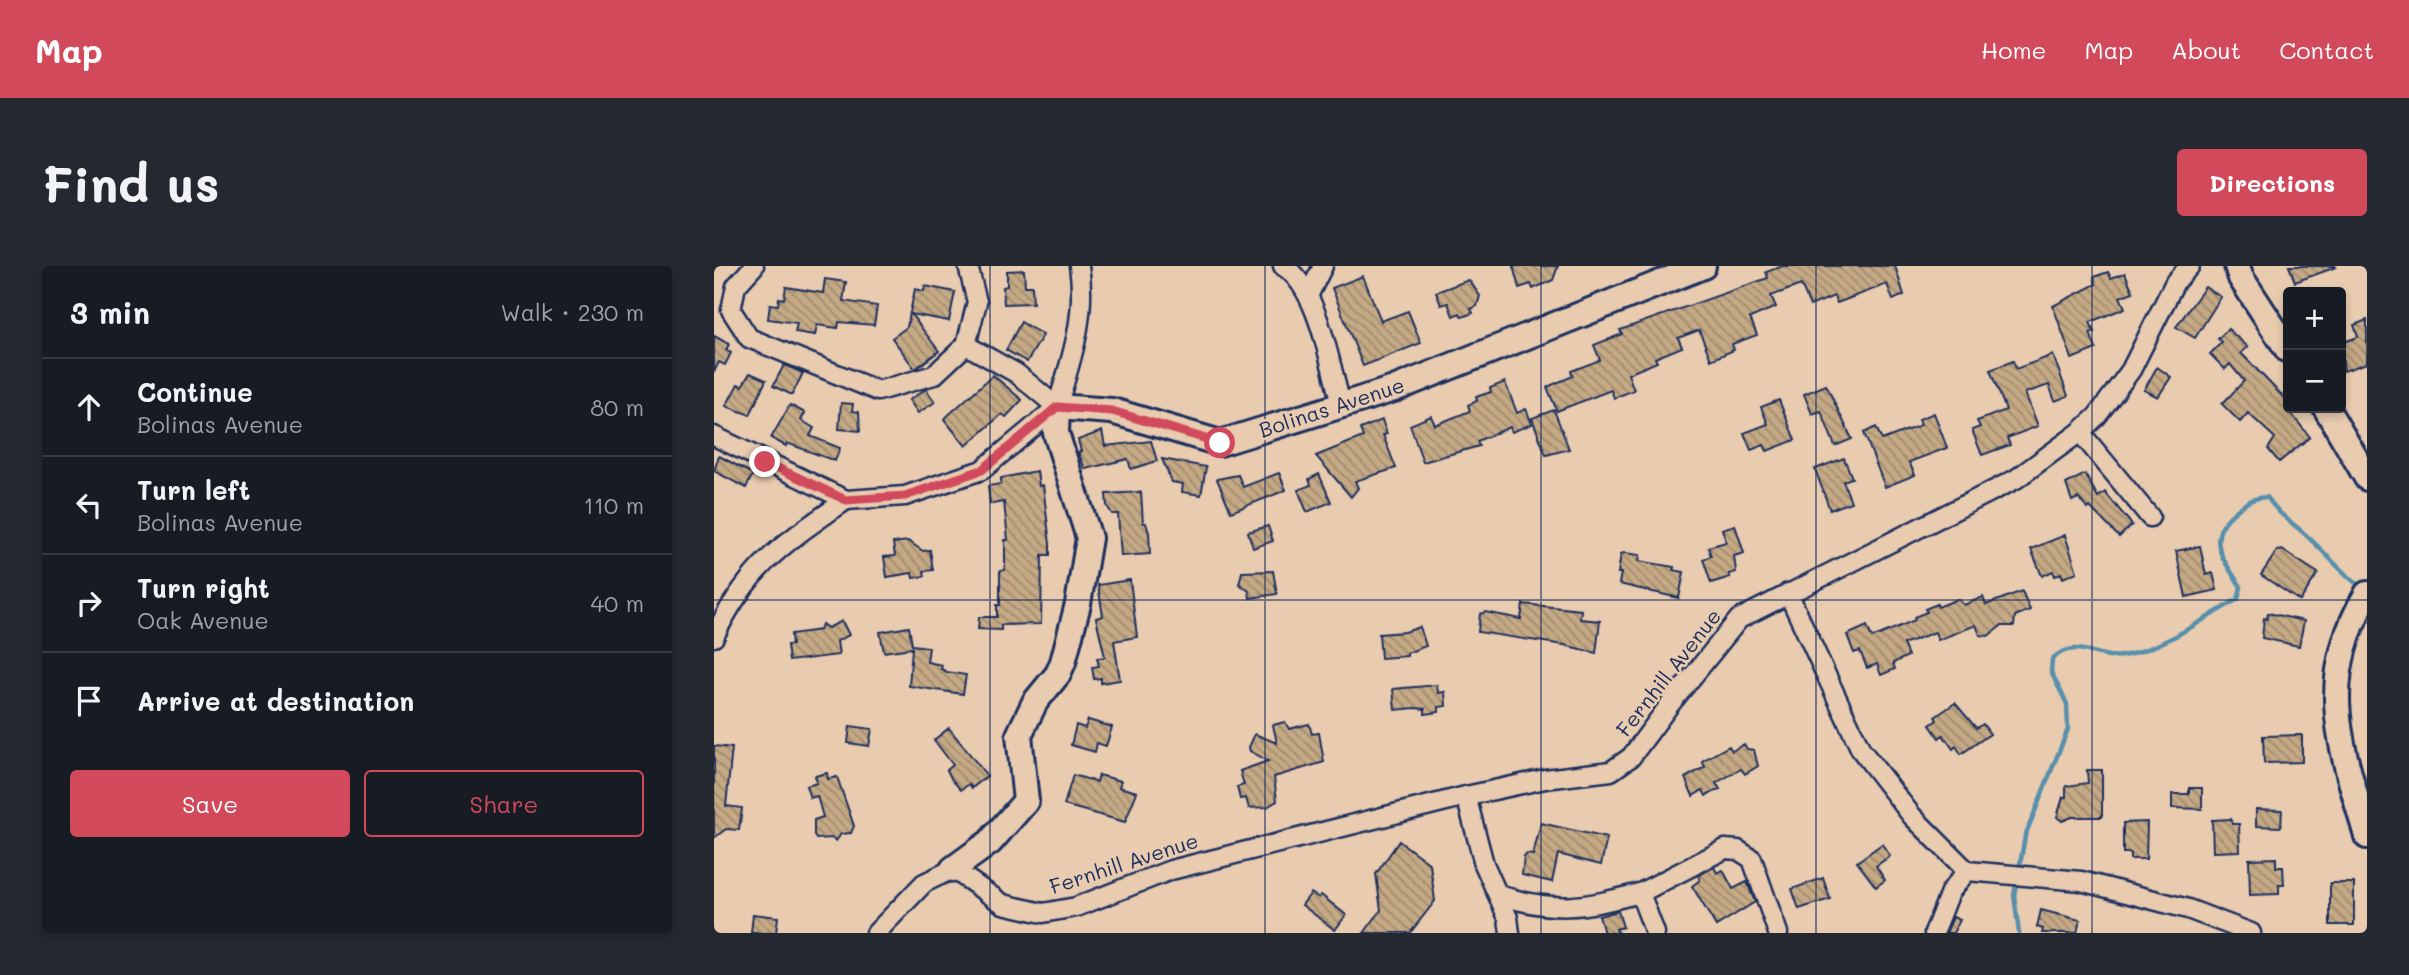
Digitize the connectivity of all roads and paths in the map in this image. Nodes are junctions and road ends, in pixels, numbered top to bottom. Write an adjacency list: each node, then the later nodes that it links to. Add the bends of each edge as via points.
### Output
1 (754, 266): 11 (street, via 737,286 731,310 749,338 878,391 934,375)
2 (968, 266): 11 (street, via 977,302)
3 (1079, 266): 12 (street, via 1079,332)
4 (1283, 266): 9 (street)
5 (1323, 266): 9 (street)
6 (1703, 266): 13 (street, Bolinas Avenue)
7 (2190, 266): 15 (street, Fernhill Avenue, via 2175,282 2131,370)
8 (2237, 266): 10 (street)
9 (1309, 294): 13 (street)
10 (2283, 342)
11 (966, 345): 12 (street, via 1016,373)
12 (1057, 407): 13 (street, Bolinas Avenue, via 1112,411 1220,443); 18 (street, via 982,470 905,496); 25 (street, via 1056,433 1089,538 1078,604 1058,674 1035,702 1019,735 1026,801 990,842)
13 (1342, 408)
14 (2329, 413): 17 (street)
15 (2080, 432): 19 (street); 20 (street, Fernhill Avenue, via 2016,479)
16 (714, 436): 18 (street)
17 (2367, 478)
18 (846, 500): 22 (street, via 773,551 729,606)
19 (2150, 517)
20 (1788, 593): 23 (street, Fernhill Avenue, via 1739,619 1631,757 1611,771); 26 (street, via 1861,750 1912,816)
21 (2365, 597): 24 (street, via 2344,640 2334,698)
22 (714, 637)
23 (1466, 796): 25 (street, Fernhill Avenue, via 1171,870 1076,907 1043,913 1003,904); 28 (street, via 1484,864)
24 (2367, 836)
25 (953, 869): 29 (street, via 924,883)
26 (1967, 871): 33 (street, via 1950,892); 34 (street, via 2081,881 2188,909)
27 (1640, 893): 28 (street, via 1561,908); 31 (street); 32 (street, via 1725,849 1738,850 1752,859)
28 (1499, 895): 30 (street)
29 (876, 933)
30 (1510, 933)
31 (1655, 933)
32 (1778, 933)
33 (1934, 933)
34 (2251, 933)

